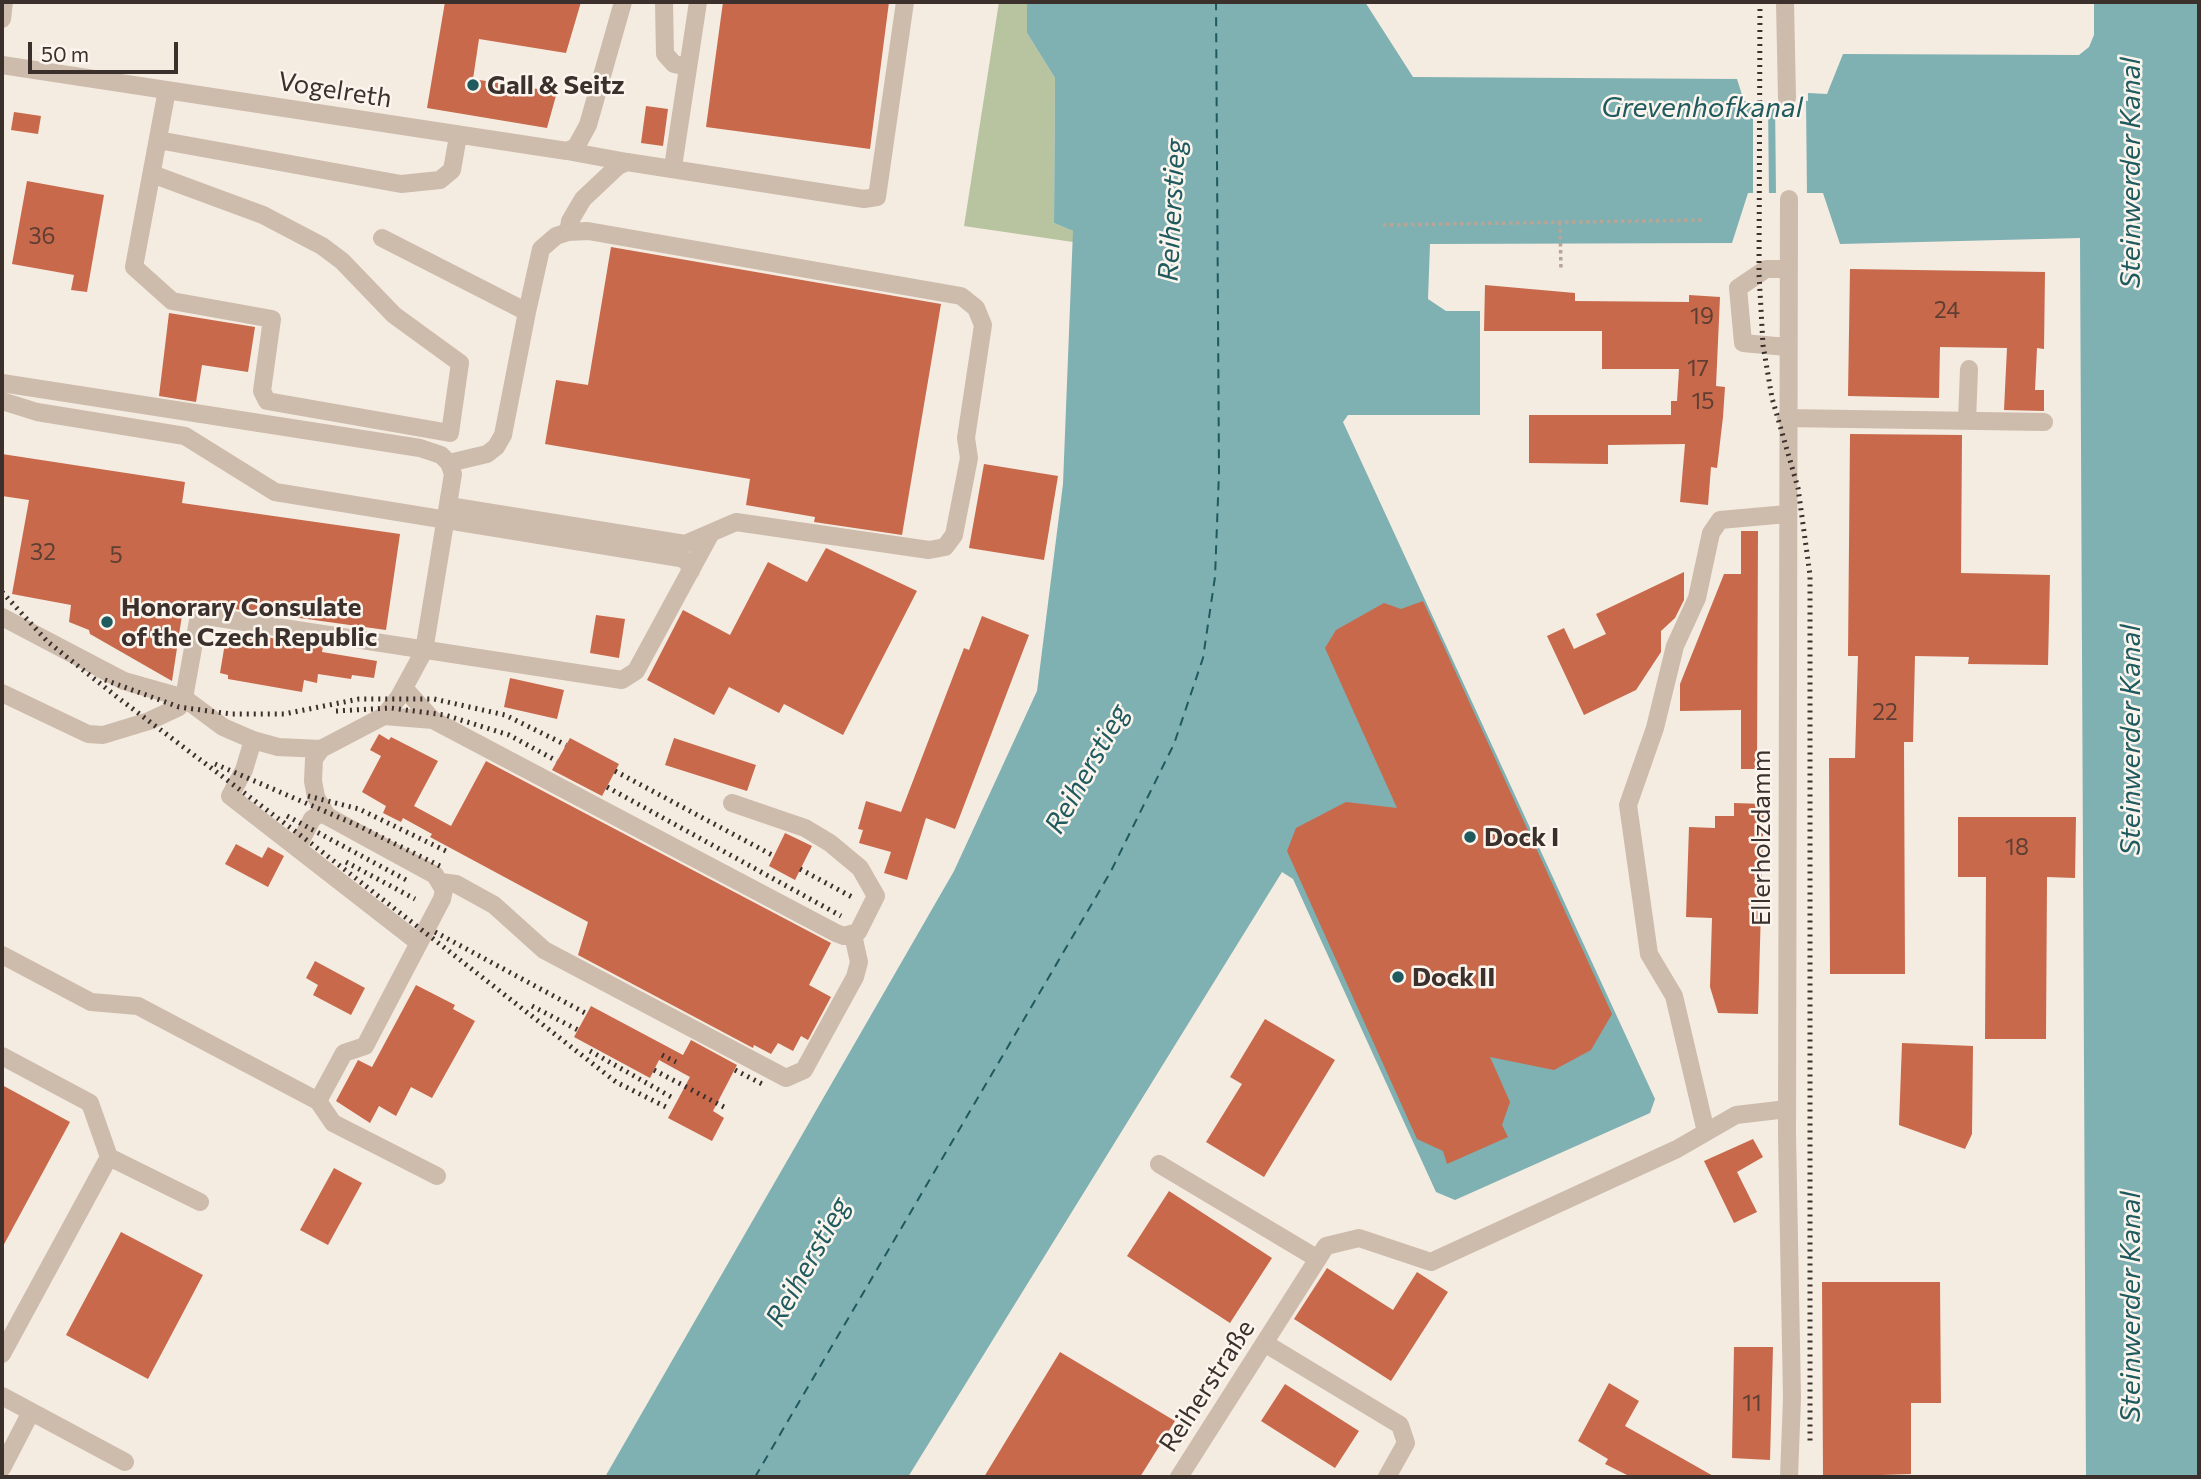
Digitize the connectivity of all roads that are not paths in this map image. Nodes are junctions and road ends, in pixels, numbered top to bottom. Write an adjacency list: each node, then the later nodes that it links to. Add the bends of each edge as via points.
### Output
1 (4, 2): 7 (street)
2 (623, 2): 14 (street, via 588,125)
3 (664, 2): 9 (street, via 665,54 674,64)
4 (698, 2): 9 (street)
5 (905, 2): 16 (street, Vogelreth, via 877,197 864,200)
6 (1785, 2): 11 (street)
7 (2, 19)
8 (2, 65): 10 (street, Vogelreth)
9 (688, 67): 16 (street)
10 (167, 90): 12 (street, Vogelreth); 13 (street)
11 (1787, 98)
12 (458, 136): 13 (street, via 453,170 440,180 401,184); 14 (street, Vogelreth)
13 (158, 140): 17 (street)
14 (571, 149): 15 (street, Vogelreth)
15 (627, 162): 16 (street, Vogelreth); 19 (street, via 583,199)
16 (673, 167)
17 (152, 174): 17 (street, via 134,267 172,301 272,319 262,391 267,401 450,433 460,363 394,315 342,261 288,227)
18 (1788, 199): 21 (street, Ellerholzdamm)
19 (568, 232): 22 (street, via 541,249); 33 (street, via 588,231 952,294 970,301 981,316 982,337 965,438 968,458 954,535 945,547 929,550 747,522 726,524)
20 (382, 238): 22 (street)
21 (1788, 269): 23 (street, Ellerholzdamm); 23 (street, via 1766,269 1738,288 1743,343)
22 (527, 312): 30 (street, via 503,435 487,454)
23 (1787, 347): 27 (street, Ellerholzdamm)
24 (1969, 369): 28 (street)
25 (2, 383): 30 (street, via 420,448)
26 (2, 401): 31 (street, via 37,412 185,436 275,492)
27 (1786, 418): 28 (street); 32 (street, Ellerholzdamm)
28 (1967, 422): 29 (street)
29 (2044, 422)
30 (449, 463): 31 (street, via 453,474)
31 (448, 514): 34 (street); 35 (street); 38 (street)
32 (1787, 514): 55 (street, Ellerholzdamm); 56 (street, via 1720,520 1711,533 1698,598 1675,646 1655,728 1628,805 1648,954 1674,996)
33 (711, 533): 34 (street); 36 (street)
34 (690, 543): 35 (street)
35 (634, 551): 36 (street, via 684,559)
36 (691, 570): 38 (street, via 636,671 622,680)
37 (2, 617): 41 (street, via 124,681)
38 (424, 650): 39 (street); 41 (street, via 199,615)
39 (404, 688): 42 (street); 43 (street)
40 (2, 693): 41 (street, via 88,734 103,735 168,713)
41 (184, 698): 44 (street, via 223,727)
42 (384, 716): 43 (street); 45 (street)
43 (433, 720): 50 (street, via 836,933)
44 (253, 740): 45 (street, via 278,747); 48 (street, via 244,770 229,796)
45 (321, 749): 47 (street, via 313,770 316,797)
46 (732, 803): 50 (street, via 805,828 860,868 876,896 863,927)
47 (324, 811): 48 (street, via 312,819); 49 (street, via 334,822)
48 (297, 848): 51 (street)
49 (442, 882): 50 (street, via 456,884 495,905 544,950 786,1078 804,1070 855,977 859,962); 51 (street, via 442,899)
50 (853, 935)
51 (419, 943): 54 (street, via 365,1046 344,1053)
52 (2, 955): 54 (street, via 91,1002 138,1006)
53 (2, 1056): 57 (street, via 90,1104)
54 (318, 1101): 59 (street, via 333,1123)
55 (1787, 1110): 56 (street, via 1736,1115); 70 (street, Ellerholzdamm)
56 (1706, 1132): 61 (street, via 1431,1262 1359,1238 1326,1246)
57 (108, 1157): 60 (street); 63 (street)
58 (1158, 1164): 61 (street)
59 (437, 1176)
60 (200, 1202)
61 (1318, 1259): 62 (street, Reiherstraße)
62 (1266, 1344): 68 (street, Reiherstraße); 69 (street, via 1400,1425 1406,1443)
63 (2, 1354)
64 (2, 1396): 65 (street)
65 (31, 1412): 66 (street); 67 (street)
66 (125, 1462)
67 (2, 1468)
68 (1179, 1477)
69 (1387, 1477)
70 (1789, 1477)

